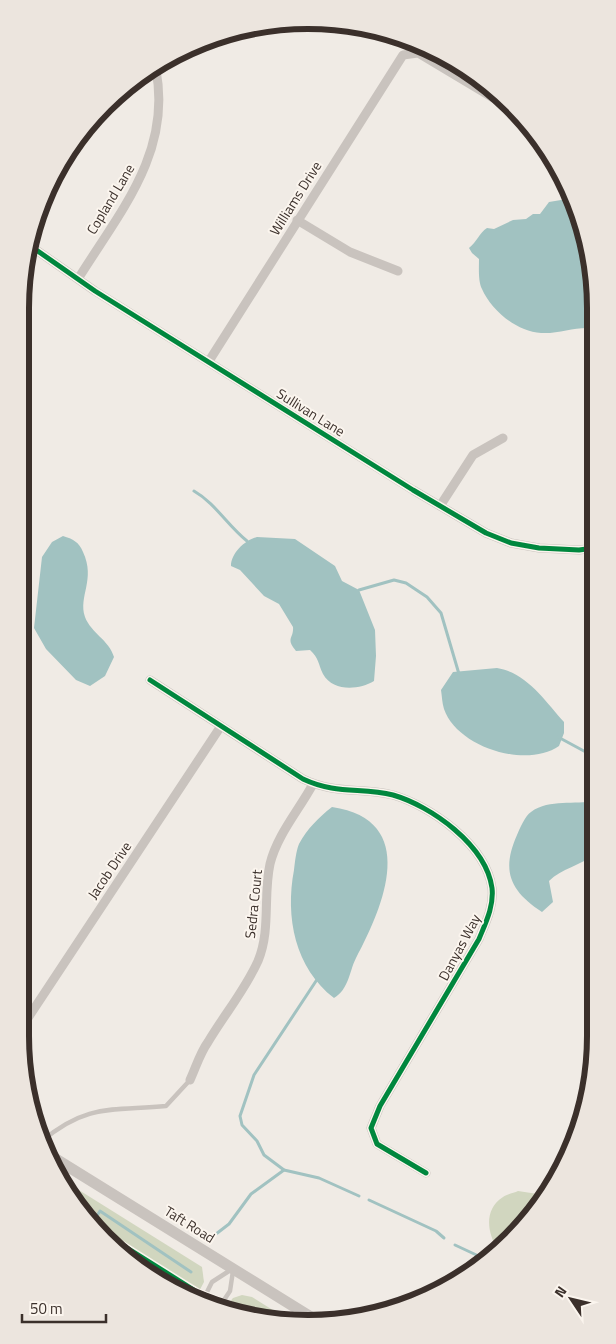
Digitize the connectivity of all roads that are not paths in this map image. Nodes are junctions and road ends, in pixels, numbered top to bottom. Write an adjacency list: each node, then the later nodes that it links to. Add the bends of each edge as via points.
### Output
1 (156, 74): 6 (street, Copland Lane, via 159,120 148,162 138,184)
2 (490, 96): 3 (street, Williams Drive, via 429,58 408,53 396,64)
3 (297, 220): 5 (street, via 350,252); 7 (street, Williams Drive)
4 (35, 249): 6 (street, Sullivan Lane)
5 (398, 271)
6 (78, 279): 7 (street, Sullivan Lane)
7 (209, 361): 9 (street, Sullivan Lane)
8 (503, 438): 9 (street, via 473,455)
9 (440, 506): 10 (street, Sullivan Lane, via 486,533 512,543 562,550)
10 (587, 548)
11 (150, 680): 12 (street, Danyas Way)
12 (221, 726): 13 (street, Danyas Way); 14 (street, Jacob Drive)
13 (313, 784): 15 (street, Sedra Court, via 281,837 271,863 266,924 258,960 206,1044); 18 (street, Danyas Way, via 342,791 393,795 424,809 464,838 476,852 492,886 489,917 479,939 380,1106 371,1128 377,1144)
14 (29, 1016)
15 (190, 1080): 16 (lane, via 166,1106 113,1108 86,1113)
16 (48, 1136)
17 (58, 1160): 19 (street, Taft Road)
18 (426, 1173)
19 (233, 1268): 20 (lane, via 212,1282); 21 (lane, via 230,1291); 22 (street, Taft Road)
20 (205, 1296)
21 (223, 1302)
22 (309, 1315)

